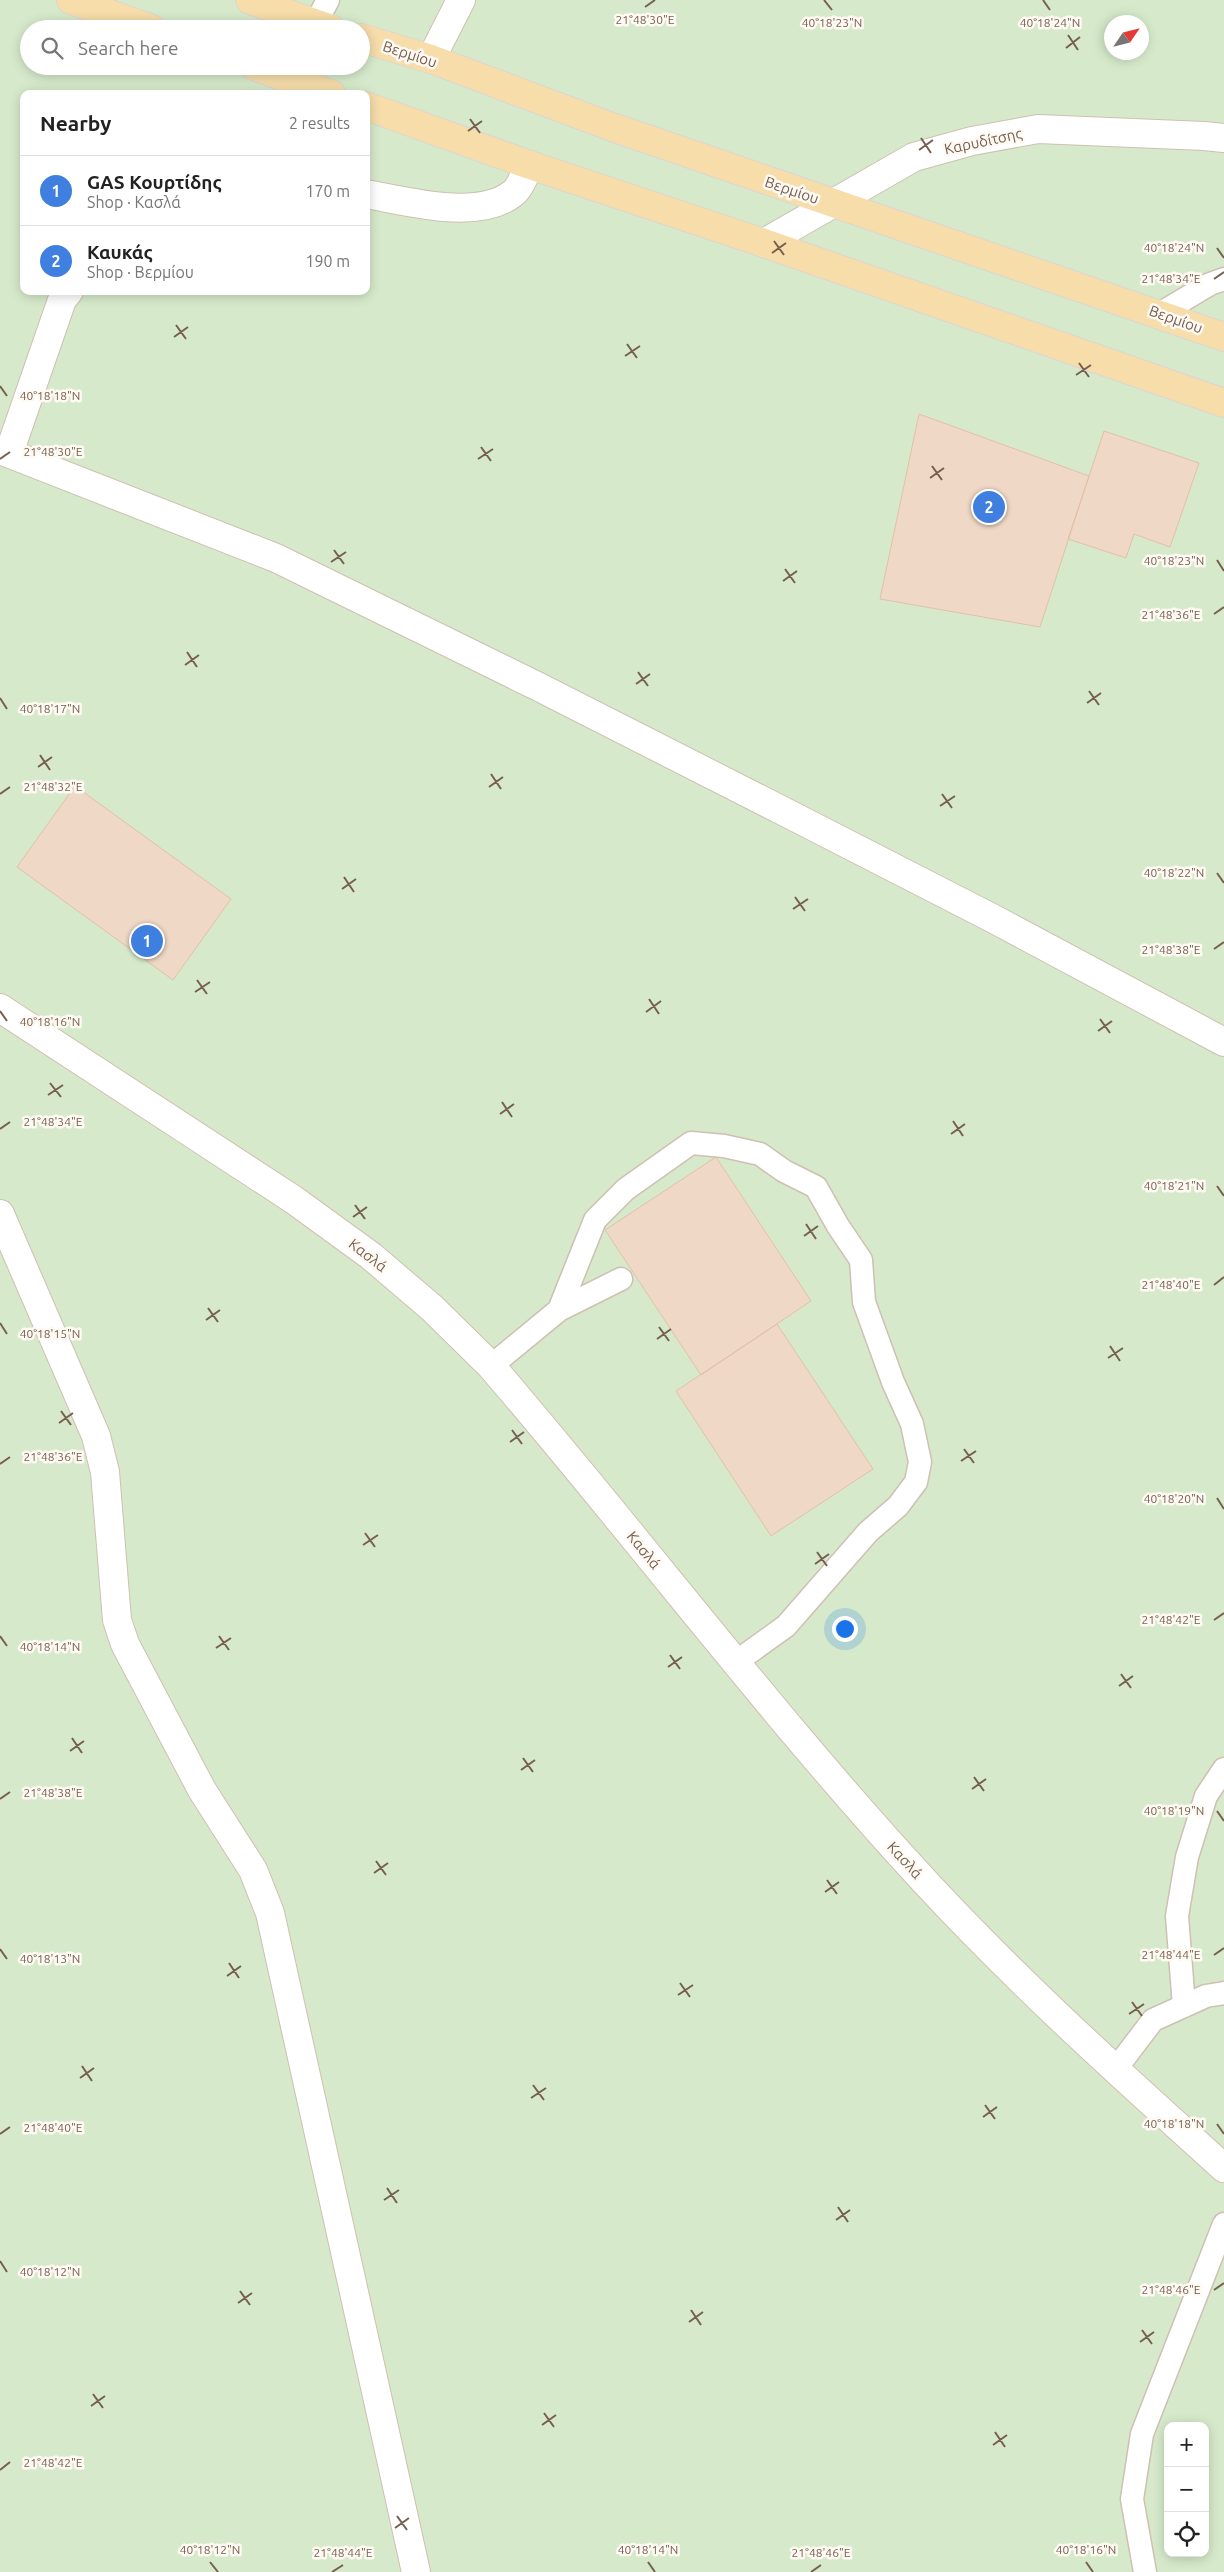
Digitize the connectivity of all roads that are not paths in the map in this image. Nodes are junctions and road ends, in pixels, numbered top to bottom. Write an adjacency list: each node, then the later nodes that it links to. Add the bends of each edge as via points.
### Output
1 (71, 0): 5 (main road)
2 (250, 0): 6 (main road)
3 (328, 0): 7 (lane)
4 (461, 0): 9 (street)
5 (127, 20)
6 (306, 20)
7 (324, 20)
8 (370, 41): 9 (main road, Βερμίου)
9 (431, 60): 16 (main road, Βερμίου)
10 (279, 75): 11 (main road)
11 (320, 90)
12 (370, 107): 14 (main road)
13 (1224, 138): 16 (street, Καρυδίτσης, via 1038,129 972,141 914,157)
14 (530, 165): 15 (street, via 513,194 490,204 451,208); 17 (main road)
15 (370, 195)
16 (832, 204): 17 (street, Καρυδίτσης); 20 (main road, Βερμίου)
17 (764, 242): 22 (main road)
18 (1224, 279): 20 (lane)
19 (66, 295): 23 (street)
20 (1161, 313): 21 (main road, Βερμίου)
21 (1224, 337)
22 (1224, 403)
23 (5, 452): 25 (street, via 276,558 768,803)
24 (0, 1008): 29 (street, Κασλά, via 294,1200 371,1256 432,1308)
25 (1224, 1042)
26 (0, 1214): 37 (street, via 96,1436 105,1472 117,1620 126,1644 202,1790 253,1870 270,1913)
27 (621, 1279): 28 (lane)
28 (559, 1310): 29 (lane); 30 (lane, via 595,1220 626,1189 691,1143 760,1154 816,1187 861,1260 864,1302 912,1424 920,1462 916,1482 898,1506 868,1532 786,1626)
29 (492, 1366): 30 (street, Κασλά)
30 (736, 1662): 34 (street, Κασλά, via 929,1886)
31 (1224, 1769): 33 (lane, via 1206,1796 1187,1858 1177,1916)
32 (1224, 1993): 33 (lane, via 1206,1996)
33 (1184, 2006): 34 (lane, via 1153,2020)
34 (1115, 2070): 35 (street, Κασλά)
35 (1224, 2168)
36 (1224, 2224): 38 (lane, via 1142,2434 1132,2499)
37 (416, 2572)
38 (1145, 2572)

